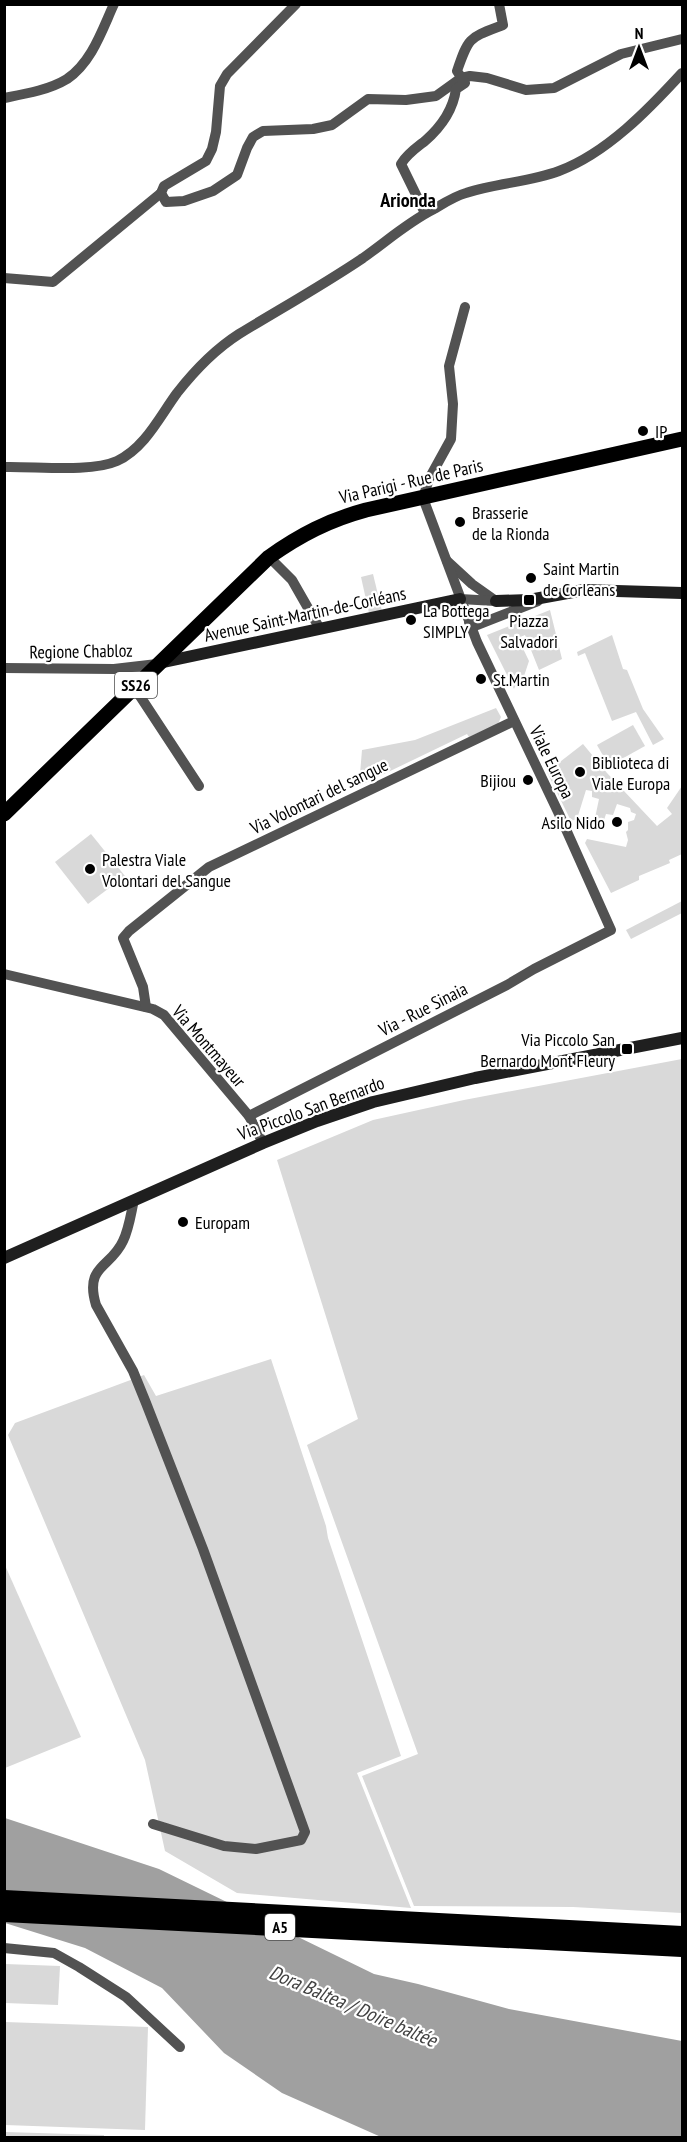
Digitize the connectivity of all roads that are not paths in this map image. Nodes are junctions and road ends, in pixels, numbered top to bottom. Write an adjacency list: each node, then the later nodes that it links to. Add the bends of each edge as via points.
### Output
1 (114, 4): 7 (street, via 100,37 67,79)
2 (296, 4): 8 (street, via 220,86 216,132 206,161 164,186)
3 (499, 4): 6 (street, via 503,26 474,36 457,71)
4 (682, 39): 6 (street, via 621,54 554,88 526,90 487,78)
5 (682, 73): 9 (street, via 607,146 559,171 464,193)
6 (461, 78): 8 (street, via 436,96 368,99 332,125 263,131 253,137 237,175 213,191 184,201 166,202); 9 (street, via 465,83 456,89 445,122 401,164)
7 (4, 98)
8 (161, 193): 10 (street, via 53,282)
9 (425, 213): 13 (street, via 211,354 151,430 118,460 96,467)
10 (4, 278)
11 (465, 307): 14 (street, via 449,366 451,439)
12 (682, 439): 14 (main road, Via Parigi - Rue de Paris / SS26)
13 (4, 467)
14 (423, 498): 15 (main road, Via Parigi - Rue de Paris / SS26, via 342,516 293,540); 16 (street)
15 (269, 557): 23 (street, via 292,580); 25 (main road, Via Parigi - Rue de Paris / SS26)
16 (446, 560): 19 (street); 20 (street)
17 (682, 593): 18 (street, via 584,590)
18 (548, 597): 20 (street); 22 (street)
19 (460, 599): 20 (street); 21 (street); 23 (street, Avenue Saint-Martin-de-Corléans)
20 (495, 601): 22 (street, via 496,608)
21 (469, 622): 22 (street); 24 (street)
22 (482, 623): 24 (street)
23 (320, 629): 25 (street, Avenue Saint-Martin-de-Corléans)
24 (477, 642): 28 (street, Viale Europa)
25 (158, 663): 26 (street, Regione Chabloz, via 114,669); 27 (main road, Via Parigi - Rue de Paris / SS26)
26 (4, 668)
27 (134, 687): 29 (street); 30 (main road, Via Parigi - Rue de Paris / SS26)
28 (514, 721): 31 (street, Viale Europa); 33 (street, Via Volontari del sangue, via 209,867 123,938 143,987)
29 (199, 786)
30 (4, 814)
31 (611, 930): 35 (street, Via - Rue Sinaia)
32 (4, 974): 33 (street, Via Montmayeur)
33 (146, 1007): 35 (street, Via Montmayeur, via 164,1015)
34 (682, 1038): 36 (street, Via Piccolo San Bernardo, via 373,1101)
35 (249, 1116): 36 (street, Via Montmayeur)
36 (262, 1143): 37 (street, Via Piccolo San Bernardo)
37 (134, 1200): 38 (street, Via Piccolo San Bernardo); 39 (street, via 123,1241 97,1272 92,1294 146,1403 203,1548 305,1832 301,1840 256,1849 224,1846)
38 (4, 1258)
39 (153, 1824)
40 (4, 1899): 42 (highway, A5)
41 (4, 1913): 42 (highway, A5)
42 (551, 1935): 43 (highway, A5); 45 (highway, A5)
43 (682, 1935)
44 (4, 1948): 46 (street, via 54,1953 79,1967 126,1997)
45 (682, 1948)
46 (180, 2048)

